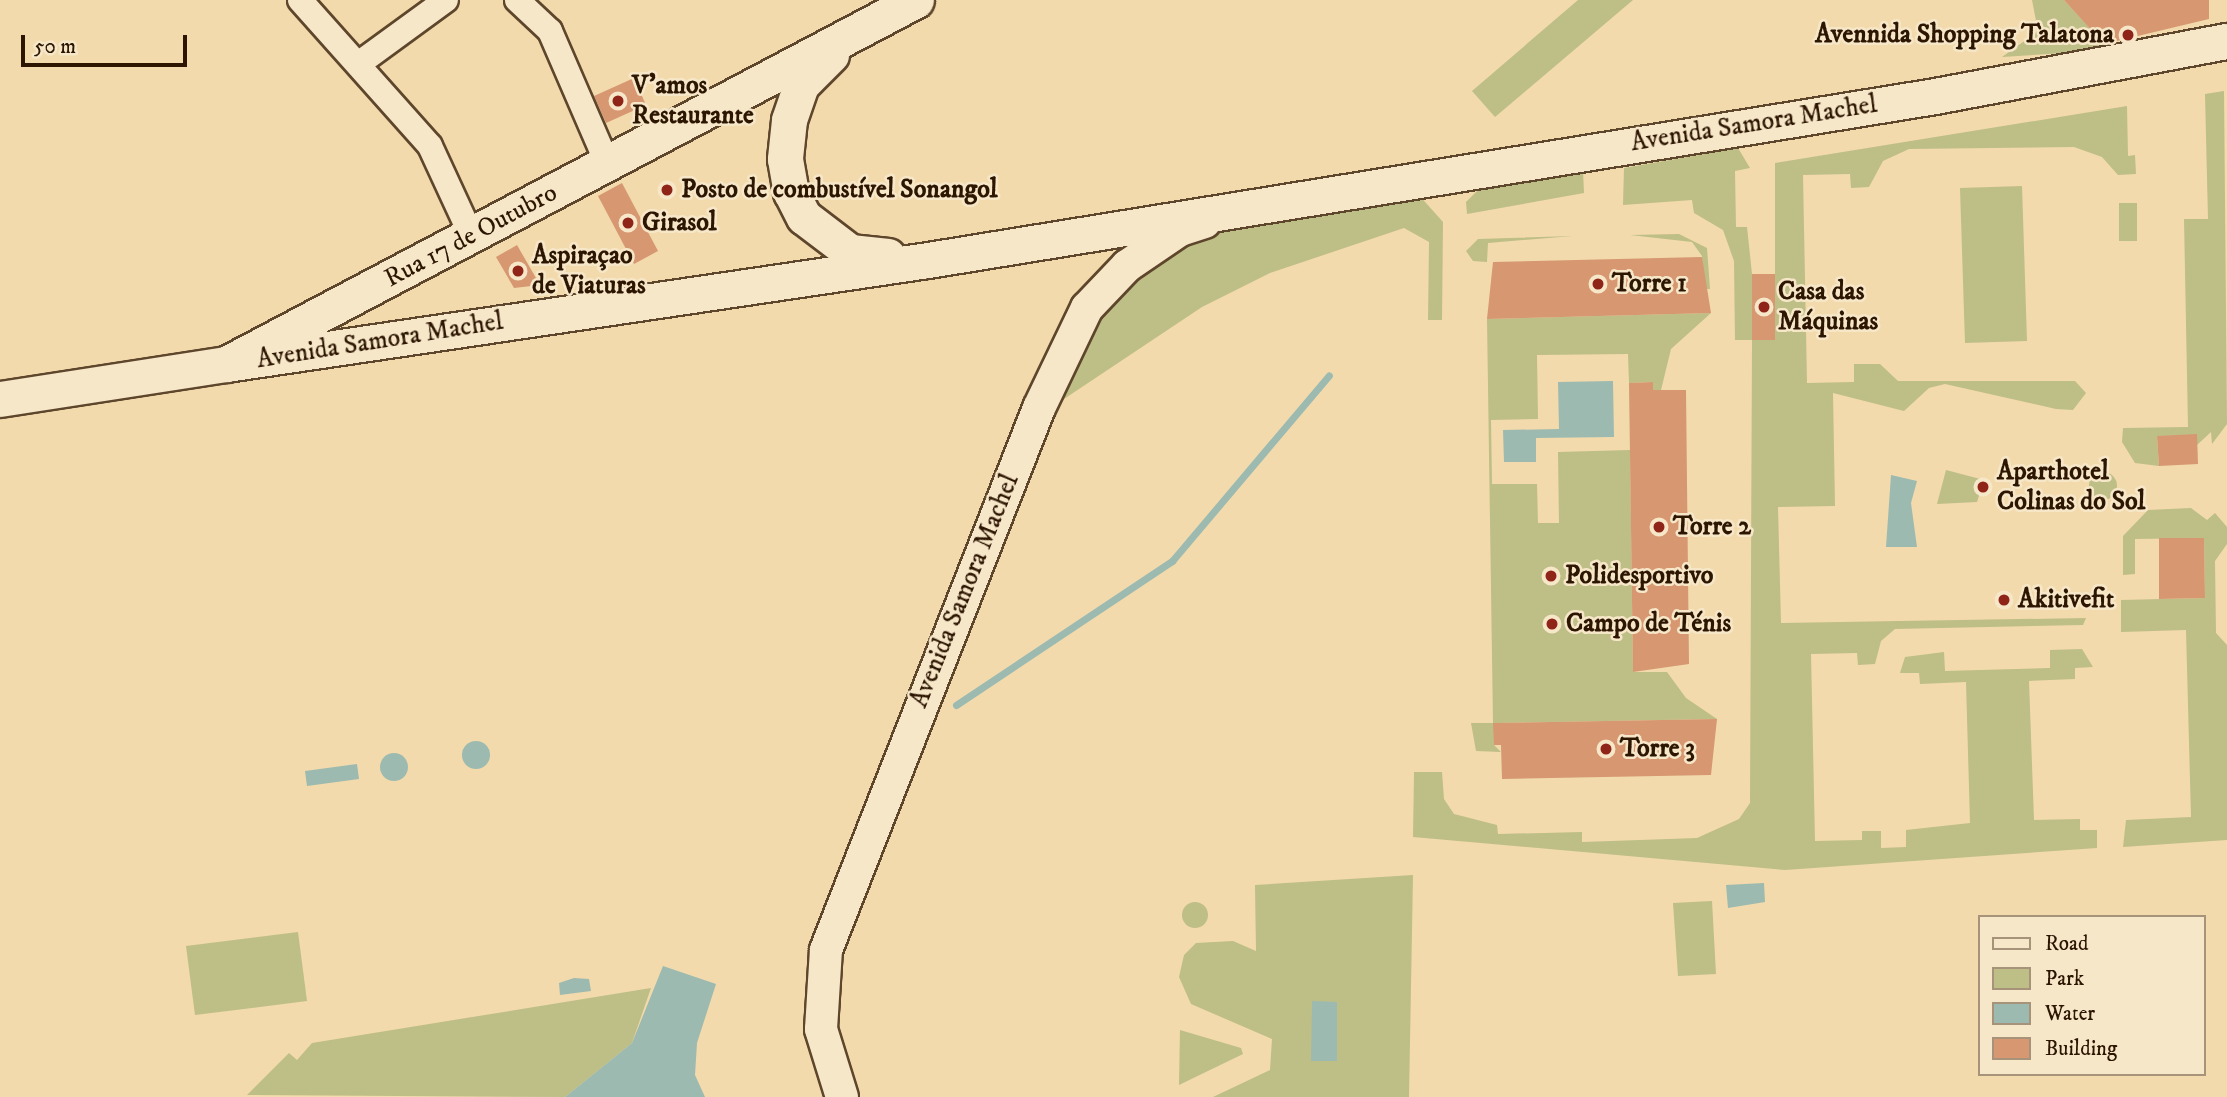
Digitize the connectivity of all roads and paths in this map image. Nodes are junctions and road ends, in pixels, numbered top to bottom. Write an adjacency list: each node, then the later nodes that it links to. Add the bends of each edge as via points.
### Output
1 (300, 0): 7 (street)
2 (446, 0): 7 (street)
3 (517, 0): 8 (street, via 550,31)
4 (916, 0): 5 (main road, Rua 17 de Outubro)
5 (850, 34): 8 (main road, Rua 17 de Outubro); 11 (main road, via 801,85 785,159 791,192 804,217 850,252)
6 (2227, 41): 9 (main road, Avenida Samora Machel, via 1935,96)
7 (361, 62): 10 (street, via 430,146)
8 (607, 163): 10 (main road, Rua 17 de Outubro)
9 (1280, 201): 11 (main road, Avenida Samora Machel); 14 (street, Avenida Samora Machel, via 1180,230 1127,266 1087,308 1039,408 851,876 826,950 821,1029)
10 (472, 237): 12 (main road, Rua 17 de Outubro)
11 (928, 260): 12 (main road, Avenida Samora Machel)
12 (226, 364): 13 (main road, Rua 17 de Outubro)
13 (0, 399)
14 (831, 1062): 15 (street, Avenida Samora Machel); 16 (street)
15 (842, 1097)
16 (849, 1097)

